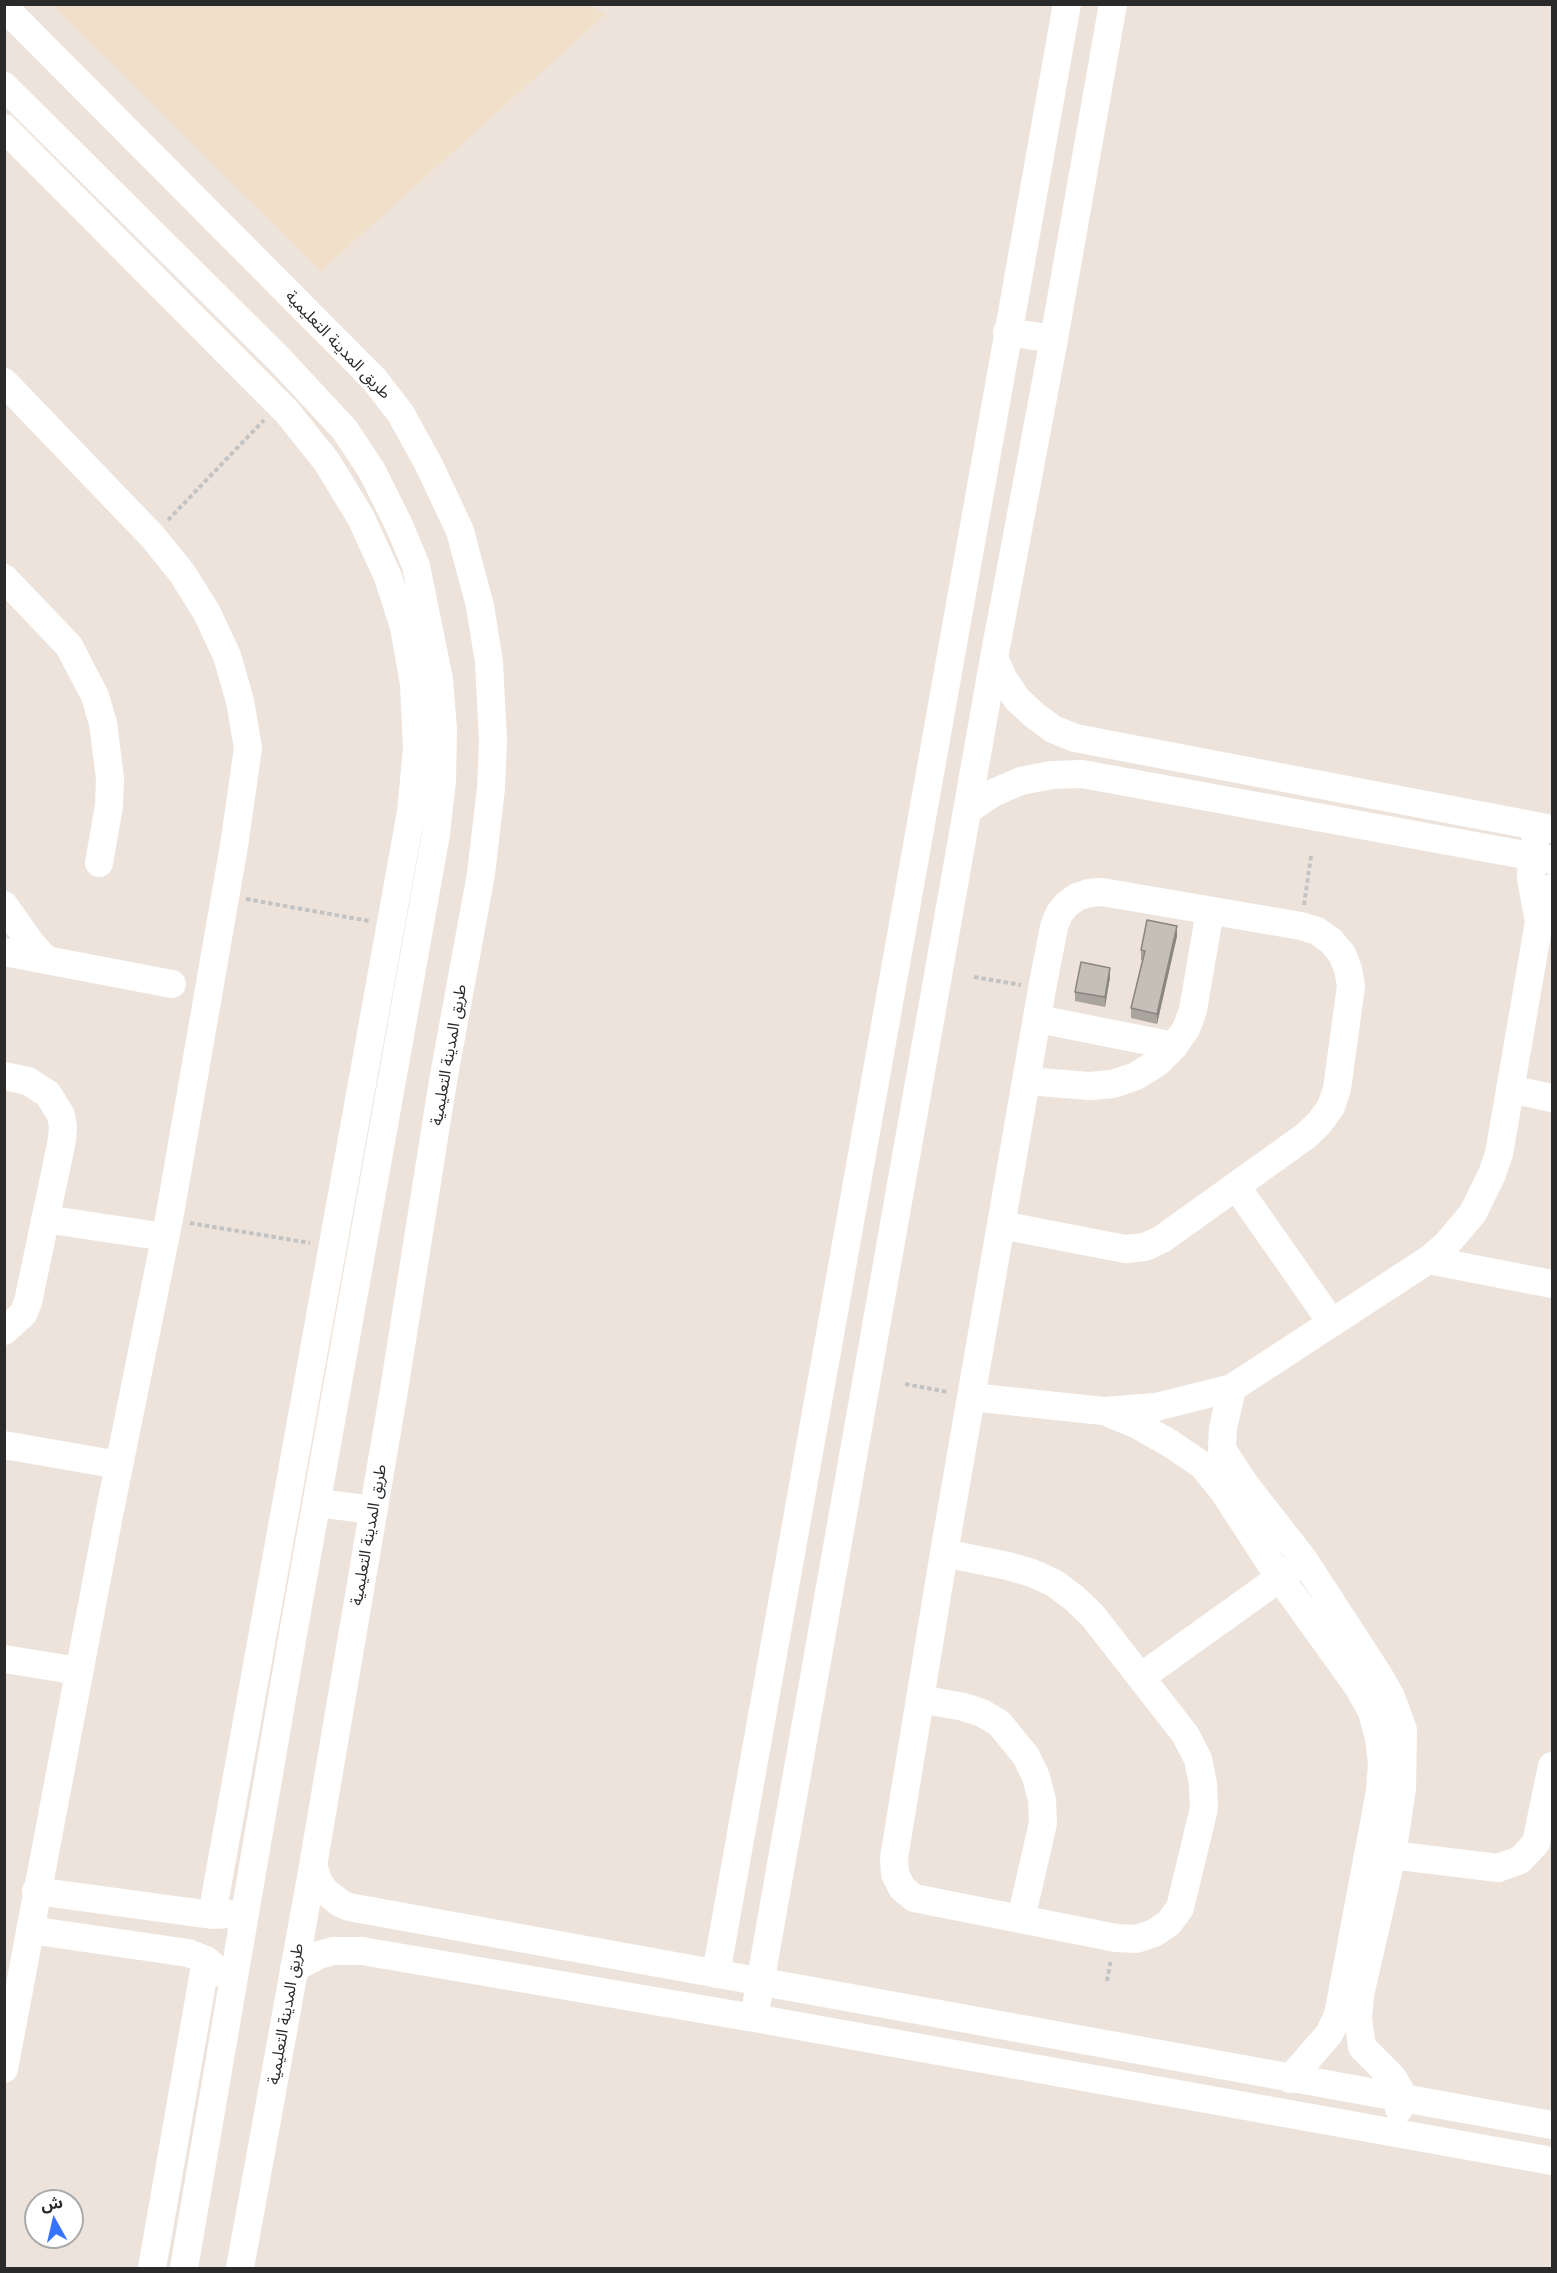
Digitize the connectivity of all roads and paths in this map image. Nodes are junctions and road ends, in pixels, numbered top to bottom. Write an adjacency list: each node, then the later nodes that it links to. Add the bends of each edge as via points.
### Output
1 (1067, 4): 6 (street)
2 (1113, 4): 7 (street)
3 (4, 8): 52 (street, طريق المدينة التعليمية, via 374,378 402,414 460,531 480,606 493,704 492,788)
4 (4, 86): 51 (street, via 280,360 345,430 372,471 399,525 426,605 443,729 436,834)
5 (4, 128): 9 (street)
6 (1007, 332): 7 (street); 70 (street)
7 (1054, 339): 12 (street)
8 (4, 382): 10 (street)
9 (280, 404): 10 (path); 23 (street, via 327,462 361,518 388,577 409,653 417,716 415,780)
10 (152, 536): 19 (street, via 207,613 227,656 240,701 248,748)
11 (4, 578): 17 (street, via 69,646 94,696 105,732 110,778 110,806)
12 (994, 658): 13 (street); 14 (street, via 1017,699 1053,729 1075,738)
13 (968, 810): 16 (street, via 1021,781 1082,774); 71 (street)
14 (1546, 828): 16 (street)
15 (1311, 856): 24 (path)
16 (1542, 858): 22 (street, via 1533,894)
17 (99, 863)
18 (1552, 888): 22 (street)
19 (225, 896): 23 (path); 39 (street)
20 (4, 905): 26 (street)
21 (1210, 911): 24 (street); 29 (street, via 1102,892 1077,897 1059,914 1054,927); 31 (street, via 1193,1010)
22 (1539, 922): 34 (street)
23 (391, 925): 40 (street)
24 (1301, 926): 36 (street, via 1331,941 1348,969 1351,986 1337,1089 1330,1107 1307,1135)
25 (4, 952): 26 (street)
26 (46, 960): 28 (street)
27 (974, 977): 29 (path)
28 (172, 984)
29 (1042, 989): 30 (street)
30 (1038, 1019): 31 (street); 33 (street)
31 (1174, 1046): 33 (street, via 1136,1076 1113,1084)
32 (4, 1076): 37 (street, via 39,1086 61,1115 62,1140)
33 (1027, 1081): 38 (street)
34 (1510, 1089): 35 (street); 41 (street, via 1499,1154 1484,1194 1460,1231)
35 (1552, 1098)
36 (1236, 1186): 38 (street, via 1145,1247 1125,1249); 43 (street)
37 (45, 1219): 39 (street); 44 (street, via 28,1302 23,1314)
38 (1001, 1225): 47 (street)
39 (167, 1228): 40 (path); 50 (street)
40 (333, 1246): 65 (street)
41 (1428, 1260): 42 (street); 43 (street)
42 (1552, 1284)
43 (1332, 1323): 46 (street)
44 (4, 1331)
45 (905, 1384): 47 (path)
46 (1232, 1388): 48 (street, via 1164,1405); 54 (street, via 1224,1418 1222,1449 1244,1484)
47 (971, 1397): 48 (street); 53 (street)
48 (1103, 1411): 55 (street, via 1146,1430 1202,1465)
49 (4, 1445): 50 (street)
50 (119, 1465): 57 (street)
51 (317, 1503): 52 (street); 64 (street)
52 (374, 1510): 62 (street, طريق المدينة التعليمية)
53 (944, 1553): 58 (street, via 1008,1566 1054,1583 1092,1615); 59 (street)
54 (1304, 1560): 55 (street); 61 (street, via 1378,1674 1403,1730 1402,1789)
55 (1280, 1578): 58 (street); 61 (street, via 1372,1712 1382,1764)
56 (4, 1659): 57 (street)
57 (79, 1671): 63 (street)
58 (1142, 1677): 66 (street, via 1185,1734 1198,1759 1203,1784 1204,1808 1180,1908 1169,1923 1136,1939)
59 (920, 1699): 66 (street, via 964,1707 999,1723 1026,1756 1036,1777 1043,1823); 66 (street, via 894,1858 895,1874 902,1888 914,1898)
60 (1552, 1766): 61 (street, via 1536,1843 1520,1860 1498,1868)
61 (1380, 1854): 75 (street, via 1338,2015 1329,2034); 76 (street, via 1358,2019 1362,2047 1392,2078)
62 (313, 1866): 69 (street, طريق المدينة التعليمية); 70 (street, via 325,1891 349,1906)
63 (36, 1891): 65 (street); 67 (street)
64 (247, 1908): 65 (street, via 230,1915); 72 (street)
65 (212, 1915)
66 (1021, 1919)
67 (30, 1930): 68 (street, via 188,1953); 74 (street)
68 (206, 1960): 72 (street, via 222,1974); 80 (street)
69 (294, 1968): 73 (street, via 333,1951 362,1951); 82 (street, طريق المدينة التعليمية)
70 (716, 1974): 71 (street)
71 (762, 1982): 73 (street); 75 (street)
72 (232, 1992): 81 (street)
73 (754, 2018): 78 (street)
74 (4, 2069)
75 (1290, 2079): 76 (street)
76 (1401, 2097): 77 (street); 78 (street)
77 (1552, 2126)
78 (1395, 2131): 79 (street)
79 (1552, 2161)
80 (152, 2268)
81 (184, 2268)
82 (240, 2268)

